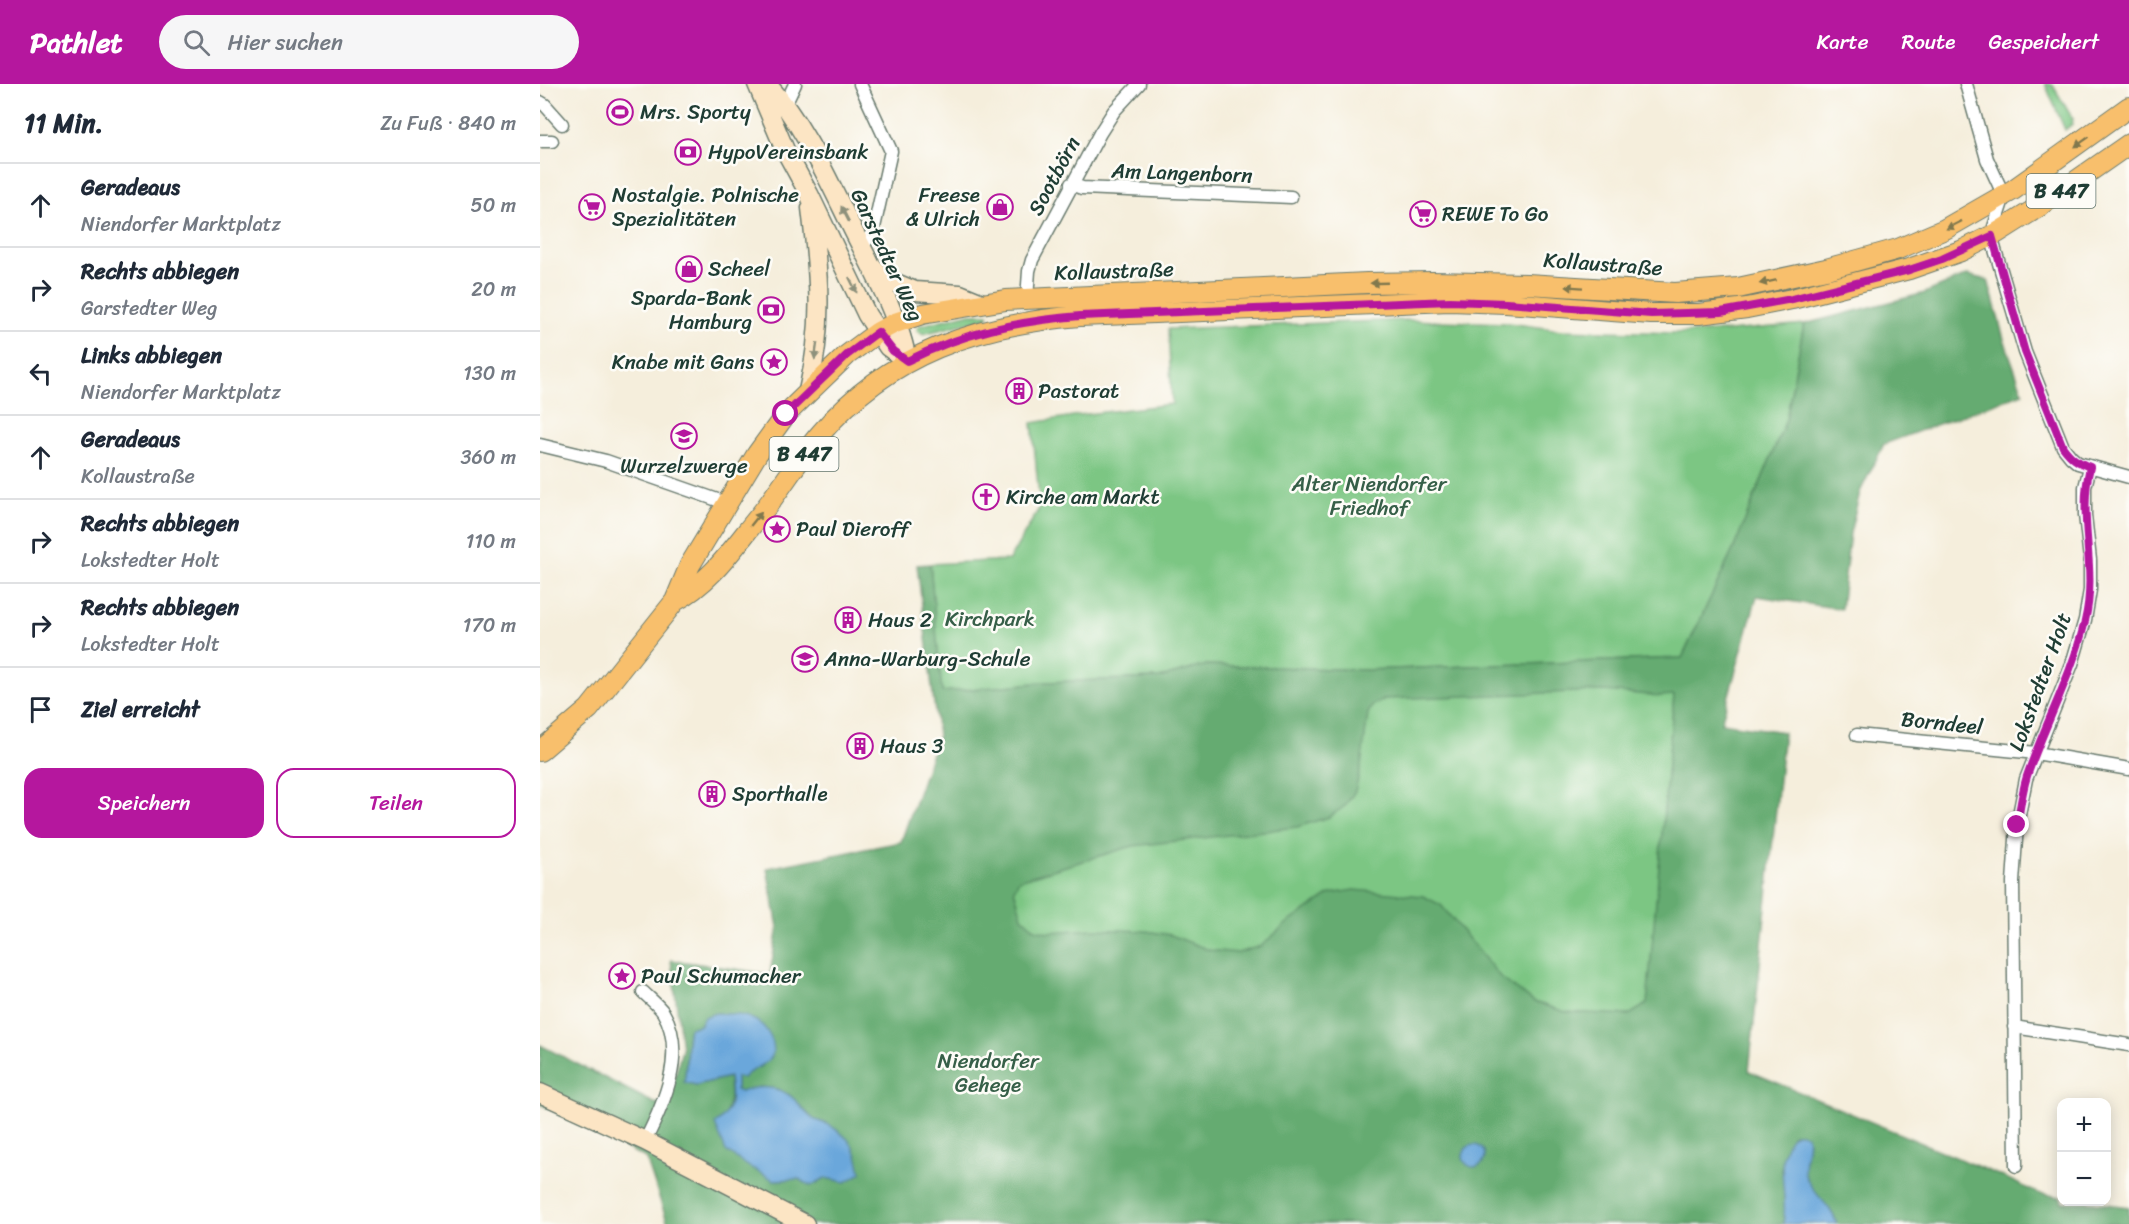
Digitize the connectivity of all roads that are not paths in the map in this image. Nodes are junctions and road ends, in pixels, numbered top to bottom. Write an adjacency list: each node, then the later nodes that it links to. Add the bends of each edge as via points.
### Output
1 (757, 84): 13 (main road, Garstedter Weg)
2 (767, 84): 8 (main road, Garstedter Weg)
3 (795, 84): 8 (street)
4 (860, 84): 17 (street, via 891,151 873,232)
5 (1139, 84): 12 (street, Sootbörn, via 1114,111)
6 (1966, 84): 14 (street, via 1987,159)
7 (540, 102): 10 (street)
8 (785, 105): 17 (main road, Garstedter Weg, one-way to 8)
9 (2129, 107): 14 (main road, Kollaustraße / B 447, one-way to 14)
10 (562, 124)
11 (2129, 144): 16 (main road, B 447)
12 (1071, 184): 15 (street, Am Langenborn, via 1082,188); 19 (street, Sootbörn, via 1032,260)
13 (809, 195): 22 (main road, Garstedter Weg, one-way to 22); 24 (main road, one-way to 24, via 820,309)
14 (2004, 196): 16 (street); 19 (main road, Kollaustraße / B 447, one-way to 19, via 1946,230 1898,249 1817,271 1720,290 1643,292 1432,282)
15 (1291, 197)
16 (1992, 236): 23 (main road, B 447, via 1909,270 1778,302 1699,314 1450,301 1080,316 1028,321 969,335); 26 (street, via 2025,352 2063,447 2078,463)
17 (862, 247): 18 (main road, Garstedter Weg)
18 (871, 267): 20 (main road, via 915,291 960,294); 21 (main road, Garstedter Weg)
19 (1027, 298): 20 (main road, B 447)
20 (982, 303): 21 (main road, B 447)
21 (895, 323): 22 (main road, B 447); 23 (main road, Garstedter Weg)
22 (878, 332): 23 (main road, Garstedter Weg); 24 (main road, B 447)
23 (907, 361): 29 (main road, B 447, one-way to 23, via 721,565 827,426 868,388)
24 (808, 391): 28 (main road, B 447, via 786,414)
25 (540, 446): 28 (street, via 609,462)
26 (2090, 467): 27 (street); 32 (street, Lokstedter Holt, via 2085,487 2090,590 2085,620 2072,664)
27 (2129, 477)
28 (726, 503): 29 (main road, B 447, via 690,565)
29 (675, 601): 31 (main road, B 447, via 589,709)
30 (1857, 735): 32 (street, Borndeel)
31 (540, 751)
32 (2036, 753): 33 (street, Borndeel); 35 (street, Lokstedter Holt, via 2026,779 2017,825 2013,882)
33 (2129, 769)
34 (643, 992): 38 (street, via 662,1011 671,1032 673,1056 670,1081)
35 (2014, 1027): 36 (street); 39 (street, Lokstedter Holt)
36 (2129, 1045)
37 (540, 1094): 38 (main road)
38 (645, 1141): 40 (main road)
39 (2016, 1166)
40 (805, 1224)

